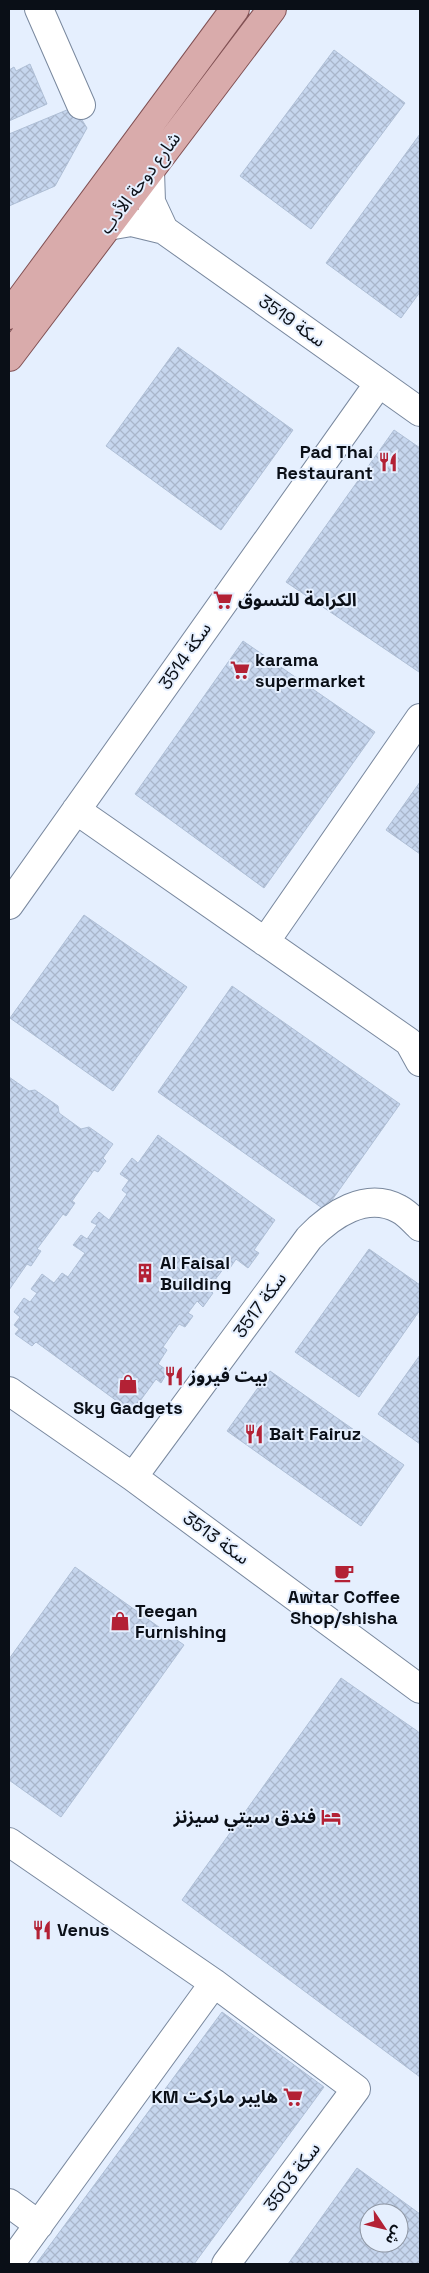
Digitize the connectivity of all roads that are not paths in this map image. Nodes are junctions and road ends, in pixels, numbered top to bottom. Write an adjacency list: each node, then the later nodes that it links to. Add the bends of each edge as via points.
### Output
1 (39, 9): 4 (street)
2 (235, 9): 8 (main road, شارع دوحة الأدب)
3 (272, 9): 5 (main road, شارع دوحة الأدب)
4 (81, 105)
5 (150, 171): 6 (main road, شارع دوحة الأدب); 7 (street, سكة 3519, via 151,202)
6 (108, 226): 7 (street, سكة 3519, via 131,222); 9 (main road, شارع دوحة الأدب)
7 (164, 230): 10 (street, سكة 3519)
8 (9, 315)
9 (9, 357)
10 (379, 383): 11 (street, سكة 3519); 13 (street, سكة 3514)
11 (420, 412)
12 (420, 718): 15 (street)
13 (76, 810): 14 (street, سكة 3514); 15 (street)
14 (9, 905)
15 (265, 942): 16 (street)
16 (416, 1043)
17 (420, 1227): 19 (street, سكة 3517, via 399,1209 376,1202 350,1208 325,1221 309,1238)
18 (9, 1391): 19 (street, سكة 3513)
19 (134, 1477): 20 (street, سكة 3513)
20 (420, 1689)
21 (9, 1842): 22 (street)
22 (214, 1983): 24 (street); 25 (street, سكة 3503, via 356,2089)
23 (9, 2202): 24 (street)
24 (40, 2225): 26 (street)
25 (229, 2263)
26 (10, 2264)

